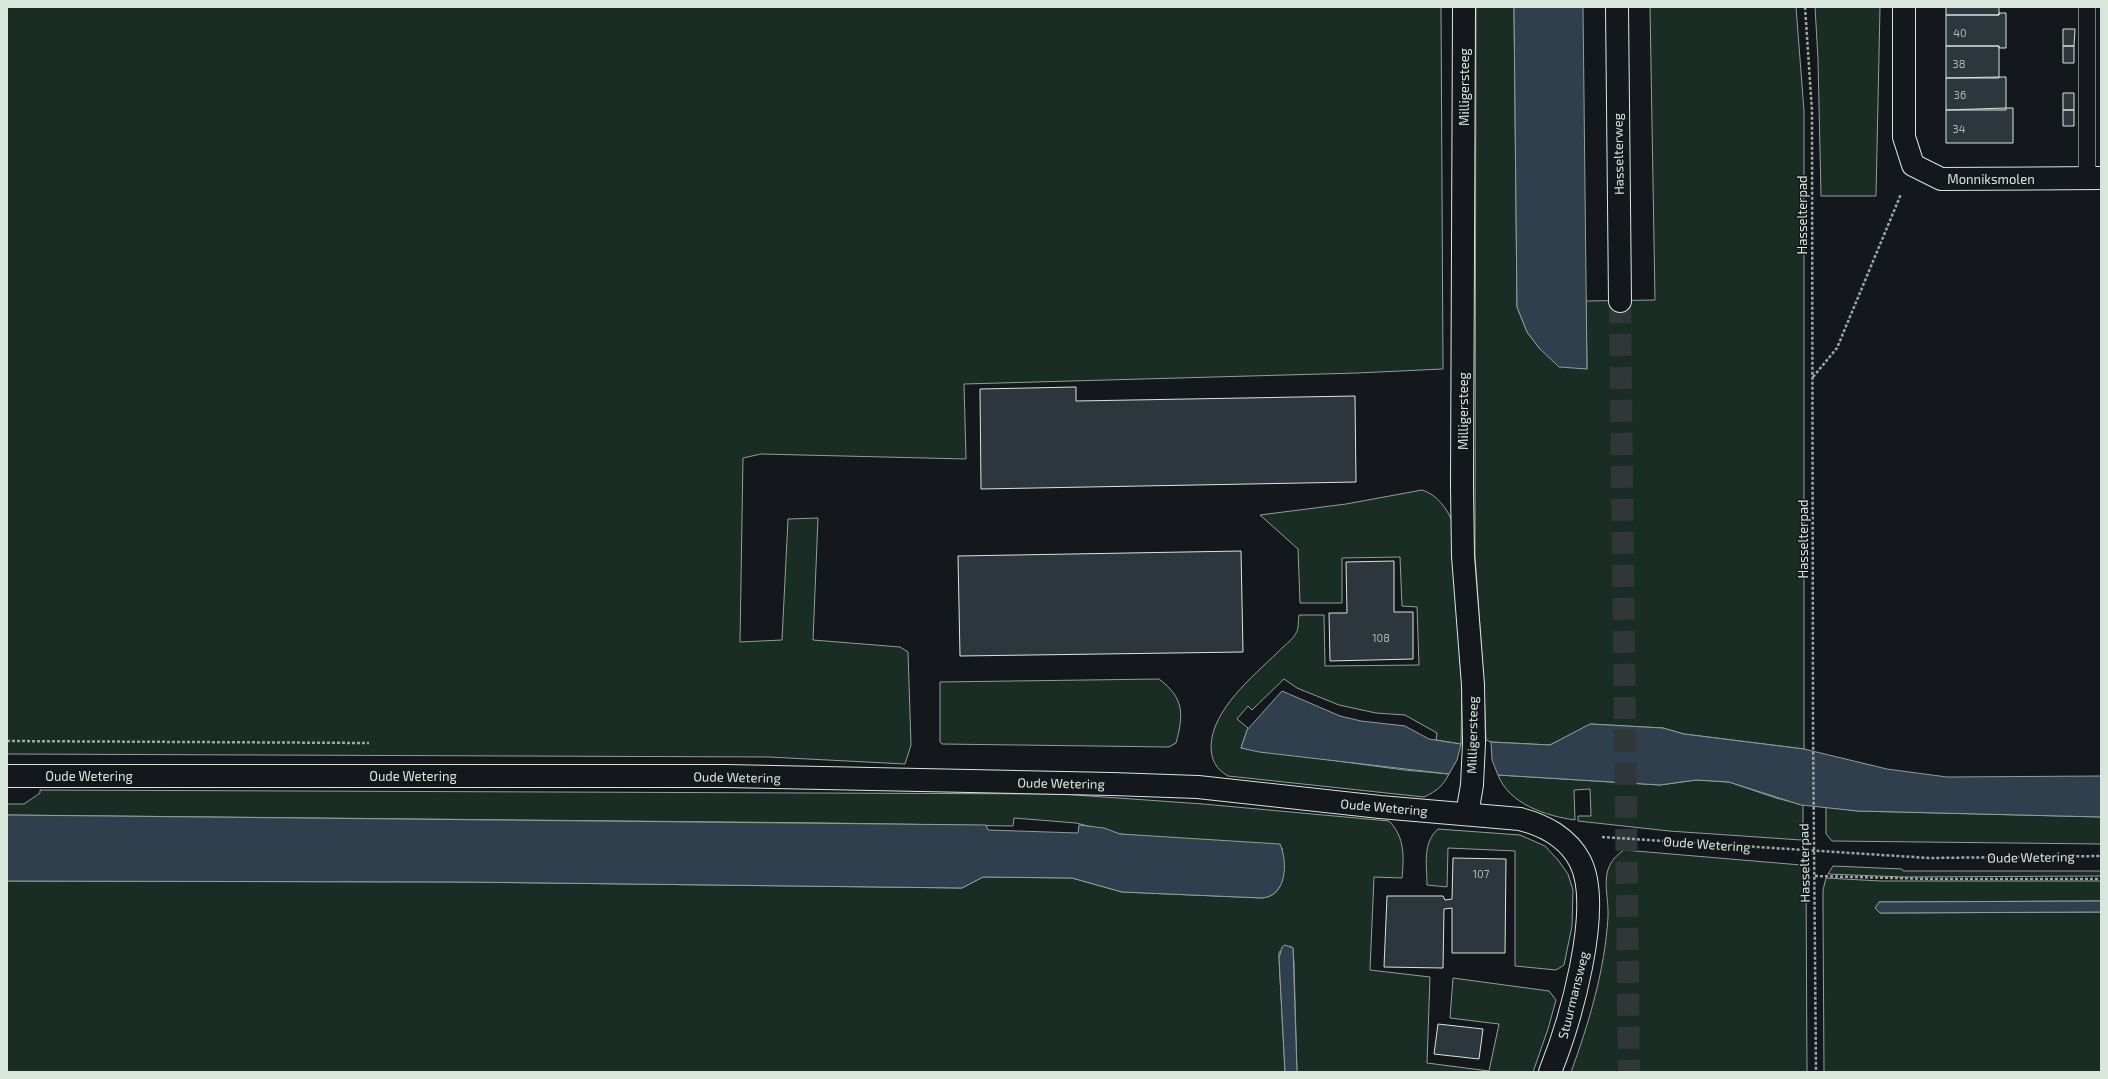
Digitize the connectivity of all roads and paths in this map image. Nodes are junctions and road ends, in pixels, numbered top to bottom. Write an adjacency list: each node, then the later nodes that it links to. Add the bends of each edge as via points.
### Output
1 (1464, 7): 11 (street, Milligersteeg, via 1463,517 1474,742 1472,784)
2 (1617, 7): 8 (street, Hasselterweg)
3 (1805, 7): 9 (path, Hasselterpad, via 1812,111)
4 (1904, 7): 6 (street, via 1904,137)
5 (2087, 7): 7 (lane, Monniksmolen)
6 (1913, 165): 7 (street, Monniksmolen, via 1941,179); 9 (path, via 1837,348)
7 (2094, 178)
8 (1620, 301)
9 (1812, 378): 13 (path, Hasselterpad)
10 (7, 776): 11 (street, Oude Wetering, via 725,776 1112,784 1198,787)
11 (1467, 814): 12 (street, Oude Wetering, via 1536,823 1550,830)
12 (1570, 848): 13 (path, Oude Wetering, via 1588,839 1609,837); 17 (street, Stuurmansweg, via 1580,861 1585,878 1588,908 1586,939 1578,981 1558,1054)
13 (1814, 851): 14 (path, Oude Wetering, via 1929,858); 15 (path, Hasselterpad)
14 (2101, 856)
15 (1815, 876): 16 (path, via 1933,879); 18 (path, Hasselterpad)
16 (2101, 878)
17 (1550, 1072)
18 (1816, 1072)

